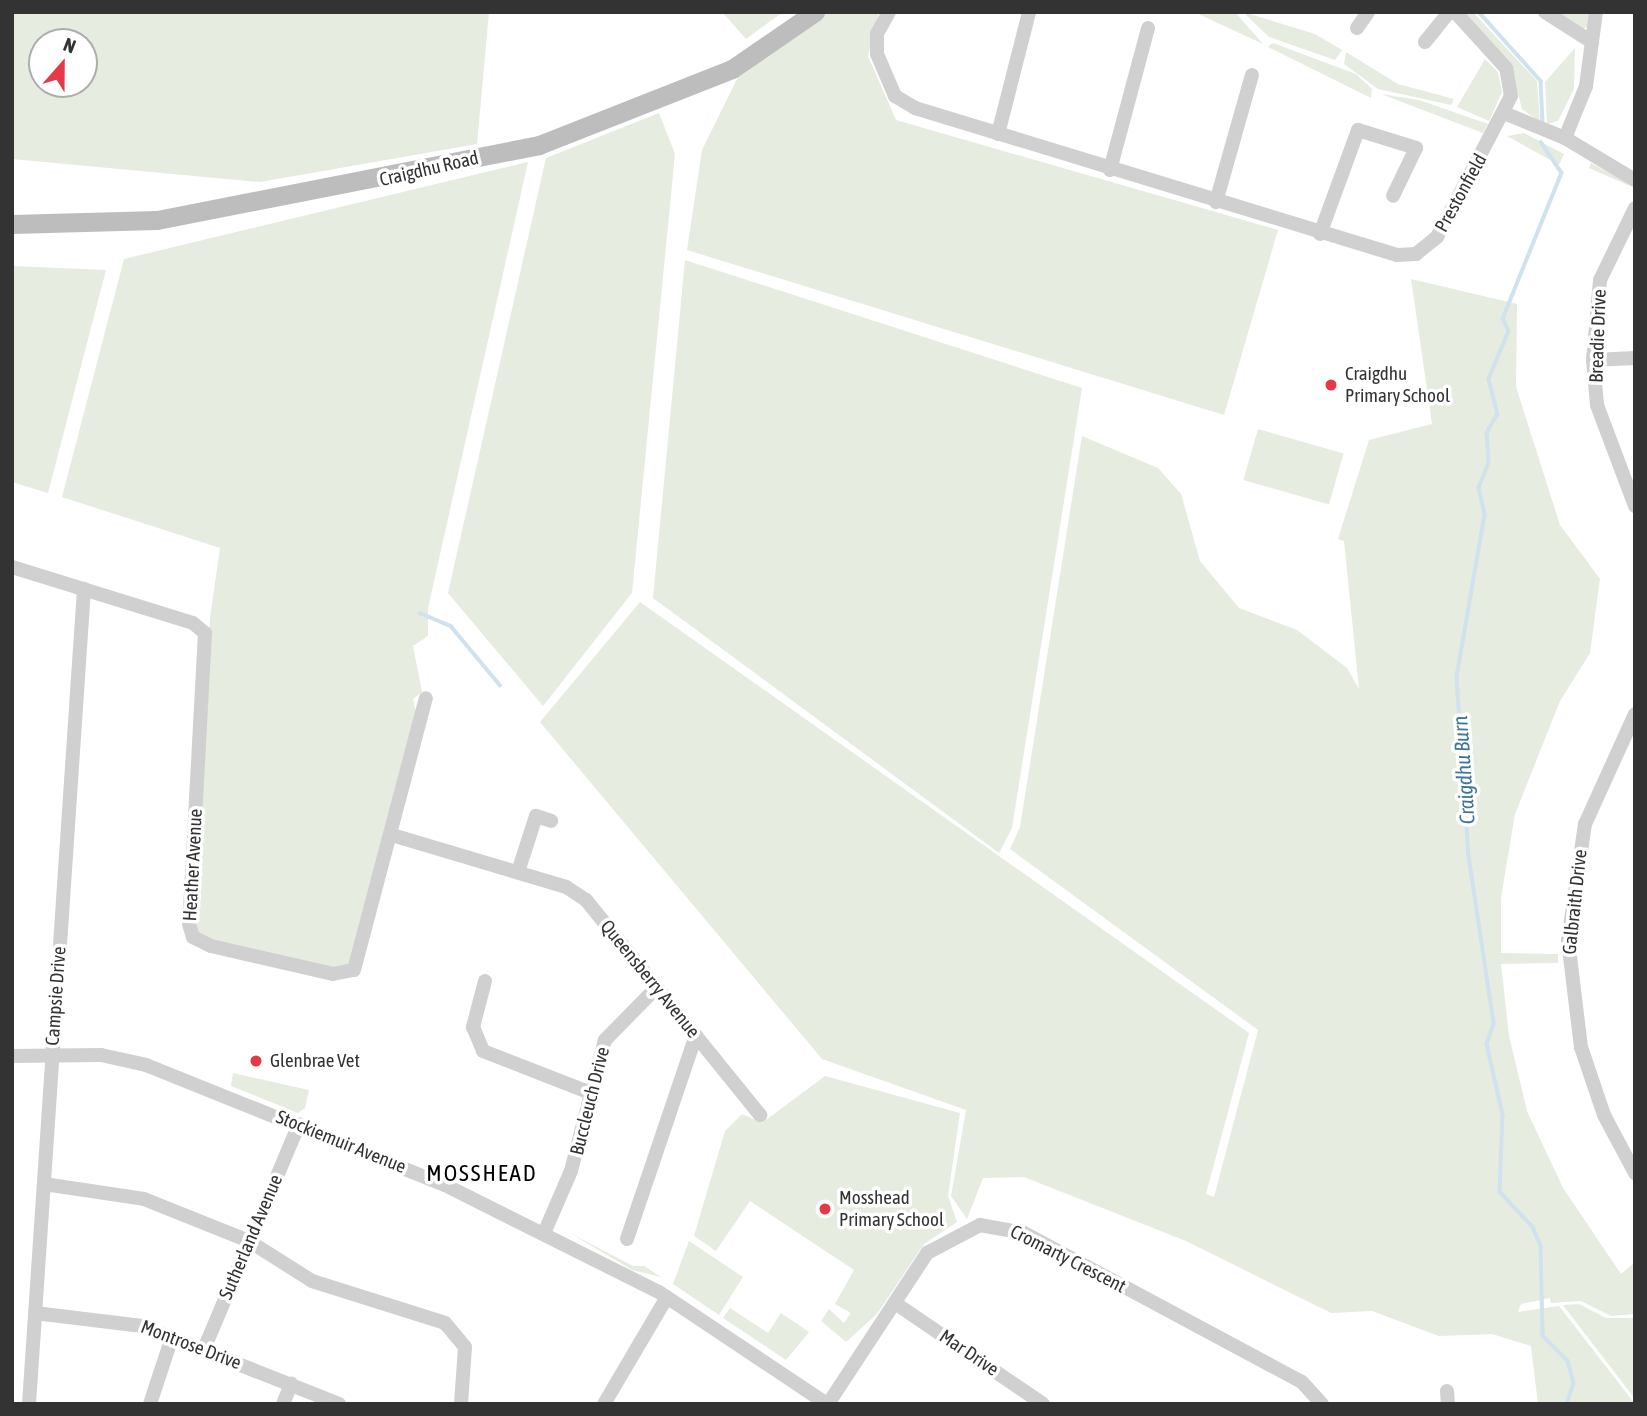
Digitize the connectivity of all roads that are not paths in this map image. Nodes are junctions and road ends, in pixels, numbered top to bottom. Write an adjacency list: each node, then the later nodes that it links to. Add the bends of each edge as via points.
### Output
1 (815, 12): 22 (main road, Craigdhu Road, via 732,69 539,145 157,220)
2 (889, 12): 15 (street, Prestonfield, via 876,44 895,96 924,112)
3 (1029, 12): 15 (street)
4 (1368, 12): 9 (street)
5 (1449, 12): 11 (street)
6 (1455, 12): 14 (street, Prestonfield, via 1506,68 1512,88)
7 (1545, 12): 12 (street)
8 (1596, 12): 12 (street)
9 (1357, 27)
10 (1148, 28): 17 (street)
11 (1425, 42)
12 (1592, 42): 16 (street, via 1586,86)
13 (1252, 75): 20 (street)
14 (1504, 113): 16 (street, via 1545,135); 23 (street, Prestonfield, via 1443,228 1425,249 1397,256)
15 (998, 134): 17 (street, Prestonfield)
16 (1565, 138): 18 (street)
17 (1110, 170): 20 (street, Prestonfield)
18 (1635, 180)
19 (1394, 196): 23 (street, via 1416,148 1358,130)
20 (1216, 202): 23 (street, Prestonfield)
21 (1635, 208): 25 (street, Breadie Drive, via 1600,280)
22 (12, 224)
23 (1321, 234)
24 (1635, 358): 25 (street)
25 (1593, 360): 26 (street, Breadie Drive, via 1597,405)
26 (1635, 506)
27 (12, 567): 28 (street, Heather Avenue)
28 (84, 589): 32 (street, Heather Avenue, via 193,623 205,633 189,924 198,941 333,974 354,970); 37 (street, Campsie Drive)
29 (426, 698): 32 (street, Heather Avenue)
30 (1635, 714): 42 (street, Galbraith Drive, via 1585,824 1568,968 1592,1083)
31 (551, 821): 33 (street, via 536,816)
32 (392, 835): 33 (street, Queensberry Avenue)
33 (518, 872): 35 (street, Queensberry Avenue, via 586,900)
34 (485, 981): 39 (street, via 472,1027 483,1051)
35 (657, 987): 36 (street, Queensberry Avenue); 39 (street, Buccleuch Drive, via 613,1025)
36 (696, 1035): 40 (street, Queensberry Avenue); 45 (street)
37 (52, 1052): 38 (street, Stockiemuir Avenue); 41 (street, Stockiemuir Avenue, via 146,1065); 43 (street, Campsie Drive)
38 (12, 1056)
39 (591, 1093): 44 (street, Buccleuch Drive, via 571,1171)
40 (760, 1115)
41 (299, 1124): 44 (street, Stockiemuir Avenue); 46 (street, Sutherland Avenue)
42 (1635, 1173)
43 (44, 1184): 46 (street, via 144,1199); 49 (street, Campsie Drive)
44 (545, 1231): 47 (street, Stockiemuir Avenue)
45 (627, 1239)
46 (249, 1241): 51 (street, Sutherland Avenue); 57 (street, via 312,1281 445,1323 465,1347)
47 (667, 1297): 58 (street); 59 (street, Stockiemuir Avenue)
48 (895, 1303): 59 (street, Cromarty Crescent); 60 (street, Mar Drive); 61 (street, Cromarty Crescent, via 943,1240 980,1225 1006,1226 1302,1382)
49 (36, 1313): 50 (street, Montrose Drive, via 110,1318); 53 (street, Campsie Drive)
50 (173, 1337): 51 (street, Montrose Drive); 54 (street)
51 (204, 1349): 52 (street, Montrose Drive)
52 (291, 1384): 55 (street); 56 (street, Montrose Drive)
53 (29, 1404)
54 (150, 1404)
55 (283, 1404)
56 (339, 1404)
57 (461, 1404)
58 (604, 1404)
59 (827, 1404)
60 (1043, 1404)
61 (1322, 1404)

